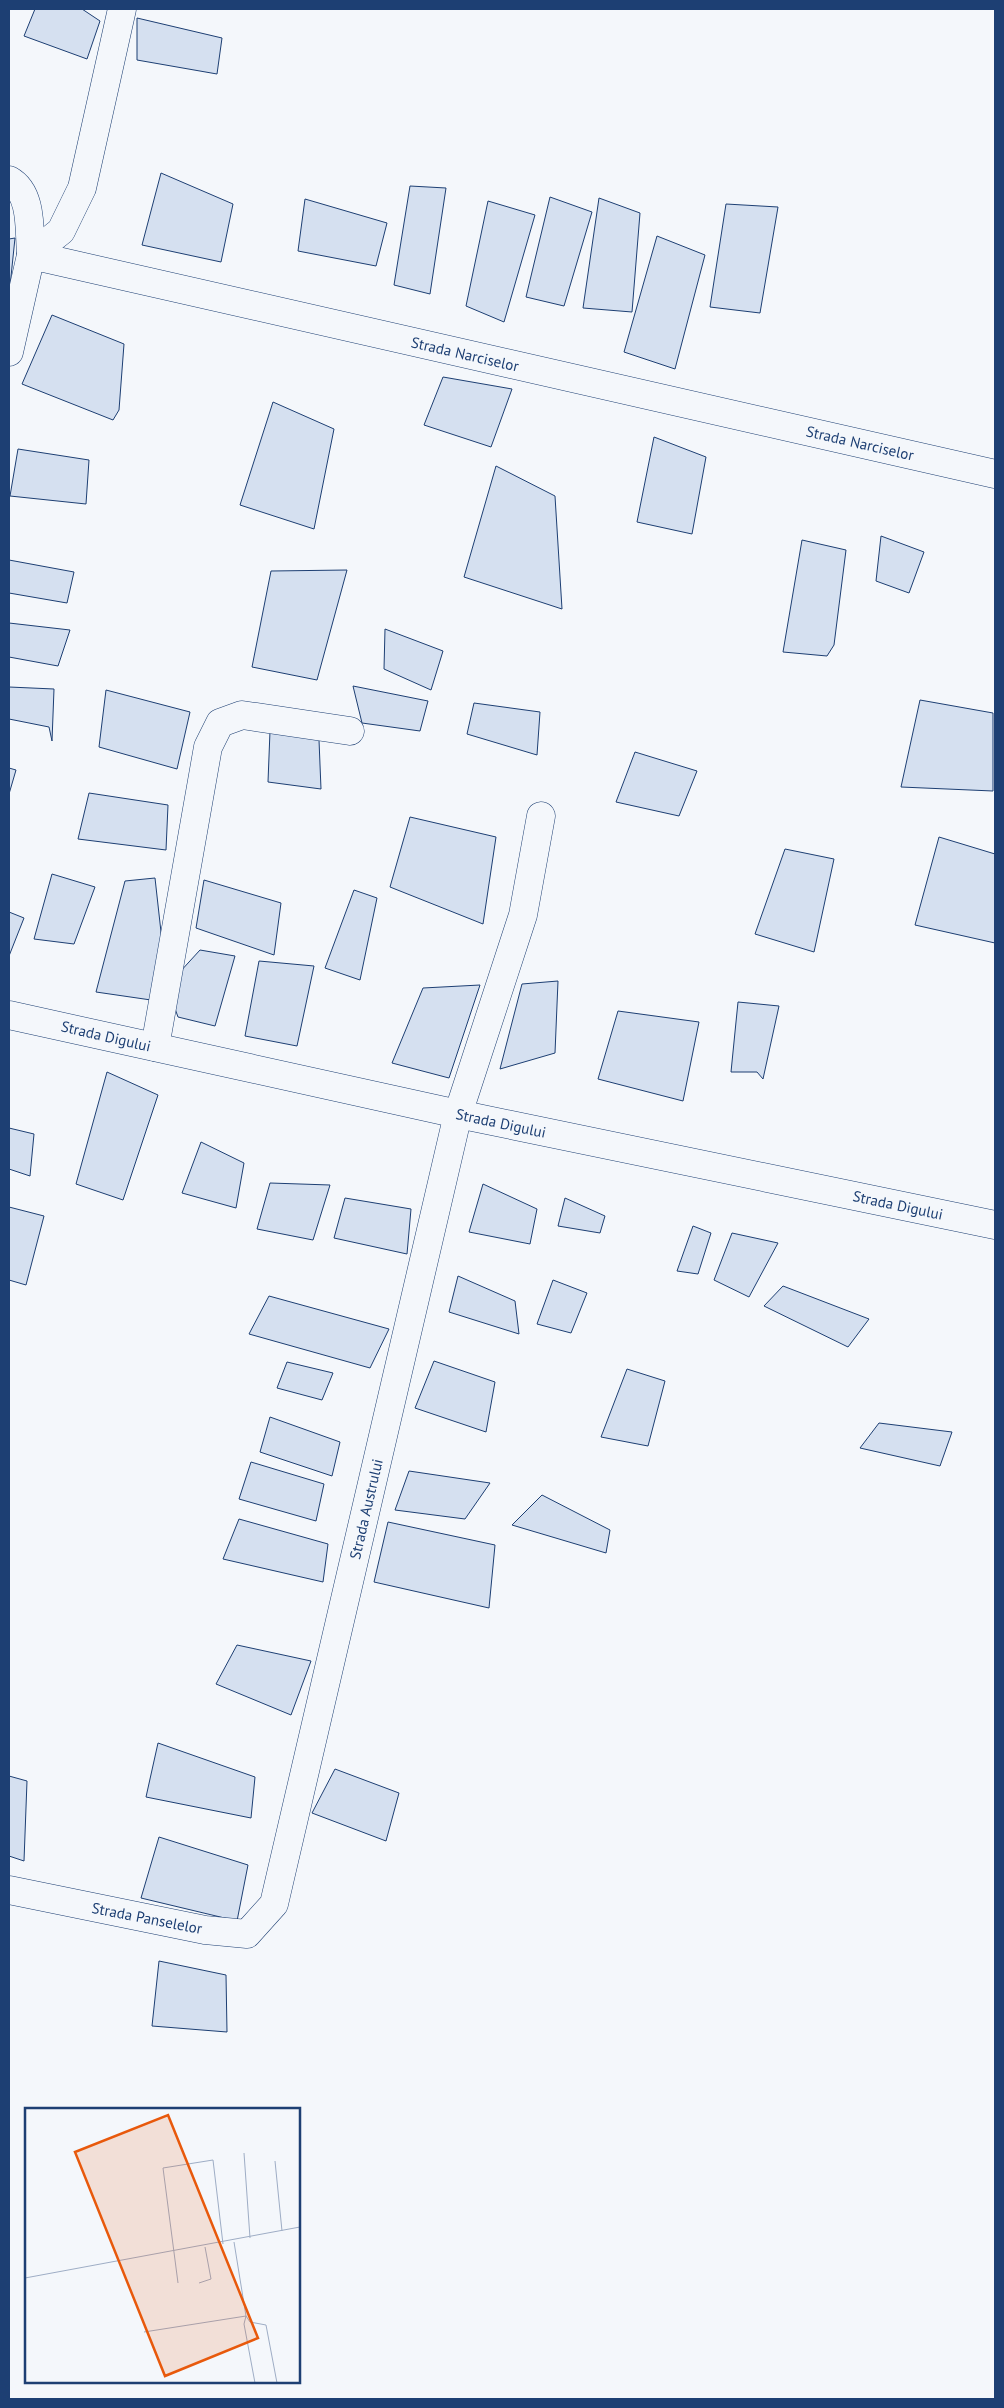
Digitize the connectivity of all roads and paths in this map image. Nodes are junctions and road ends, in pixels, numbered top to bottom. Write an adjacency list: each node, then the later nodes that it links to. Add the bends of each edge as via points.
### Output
1 (122, 9): 3 (street, via 82,188 61,231)
2 (9, 180): 3 (street, via 16,184 27,202)
3 (32, 255): 4 (street); 5 (street, Strada Narciselor)
4 (9, 352)
5 (995, 474)
6 (350, 731): 9 (street, via 242,715 220,723 208,748)
7 (541, 816): 10 (street, Strada Austrului, via 523,915)
8 (9, 1015): 9 (street, Strada Digului)
9 (155, 1047): 10 (street, Strada Digului)
10 (458, 1114): 11 (street, Strada Digului); 13 (street, Strada Austrului)
11 (995, 1225)
12 (9, 1890): 13 (street, Strada Panselelor, via 205,1930 247,1934)
13 (274, 1904)

